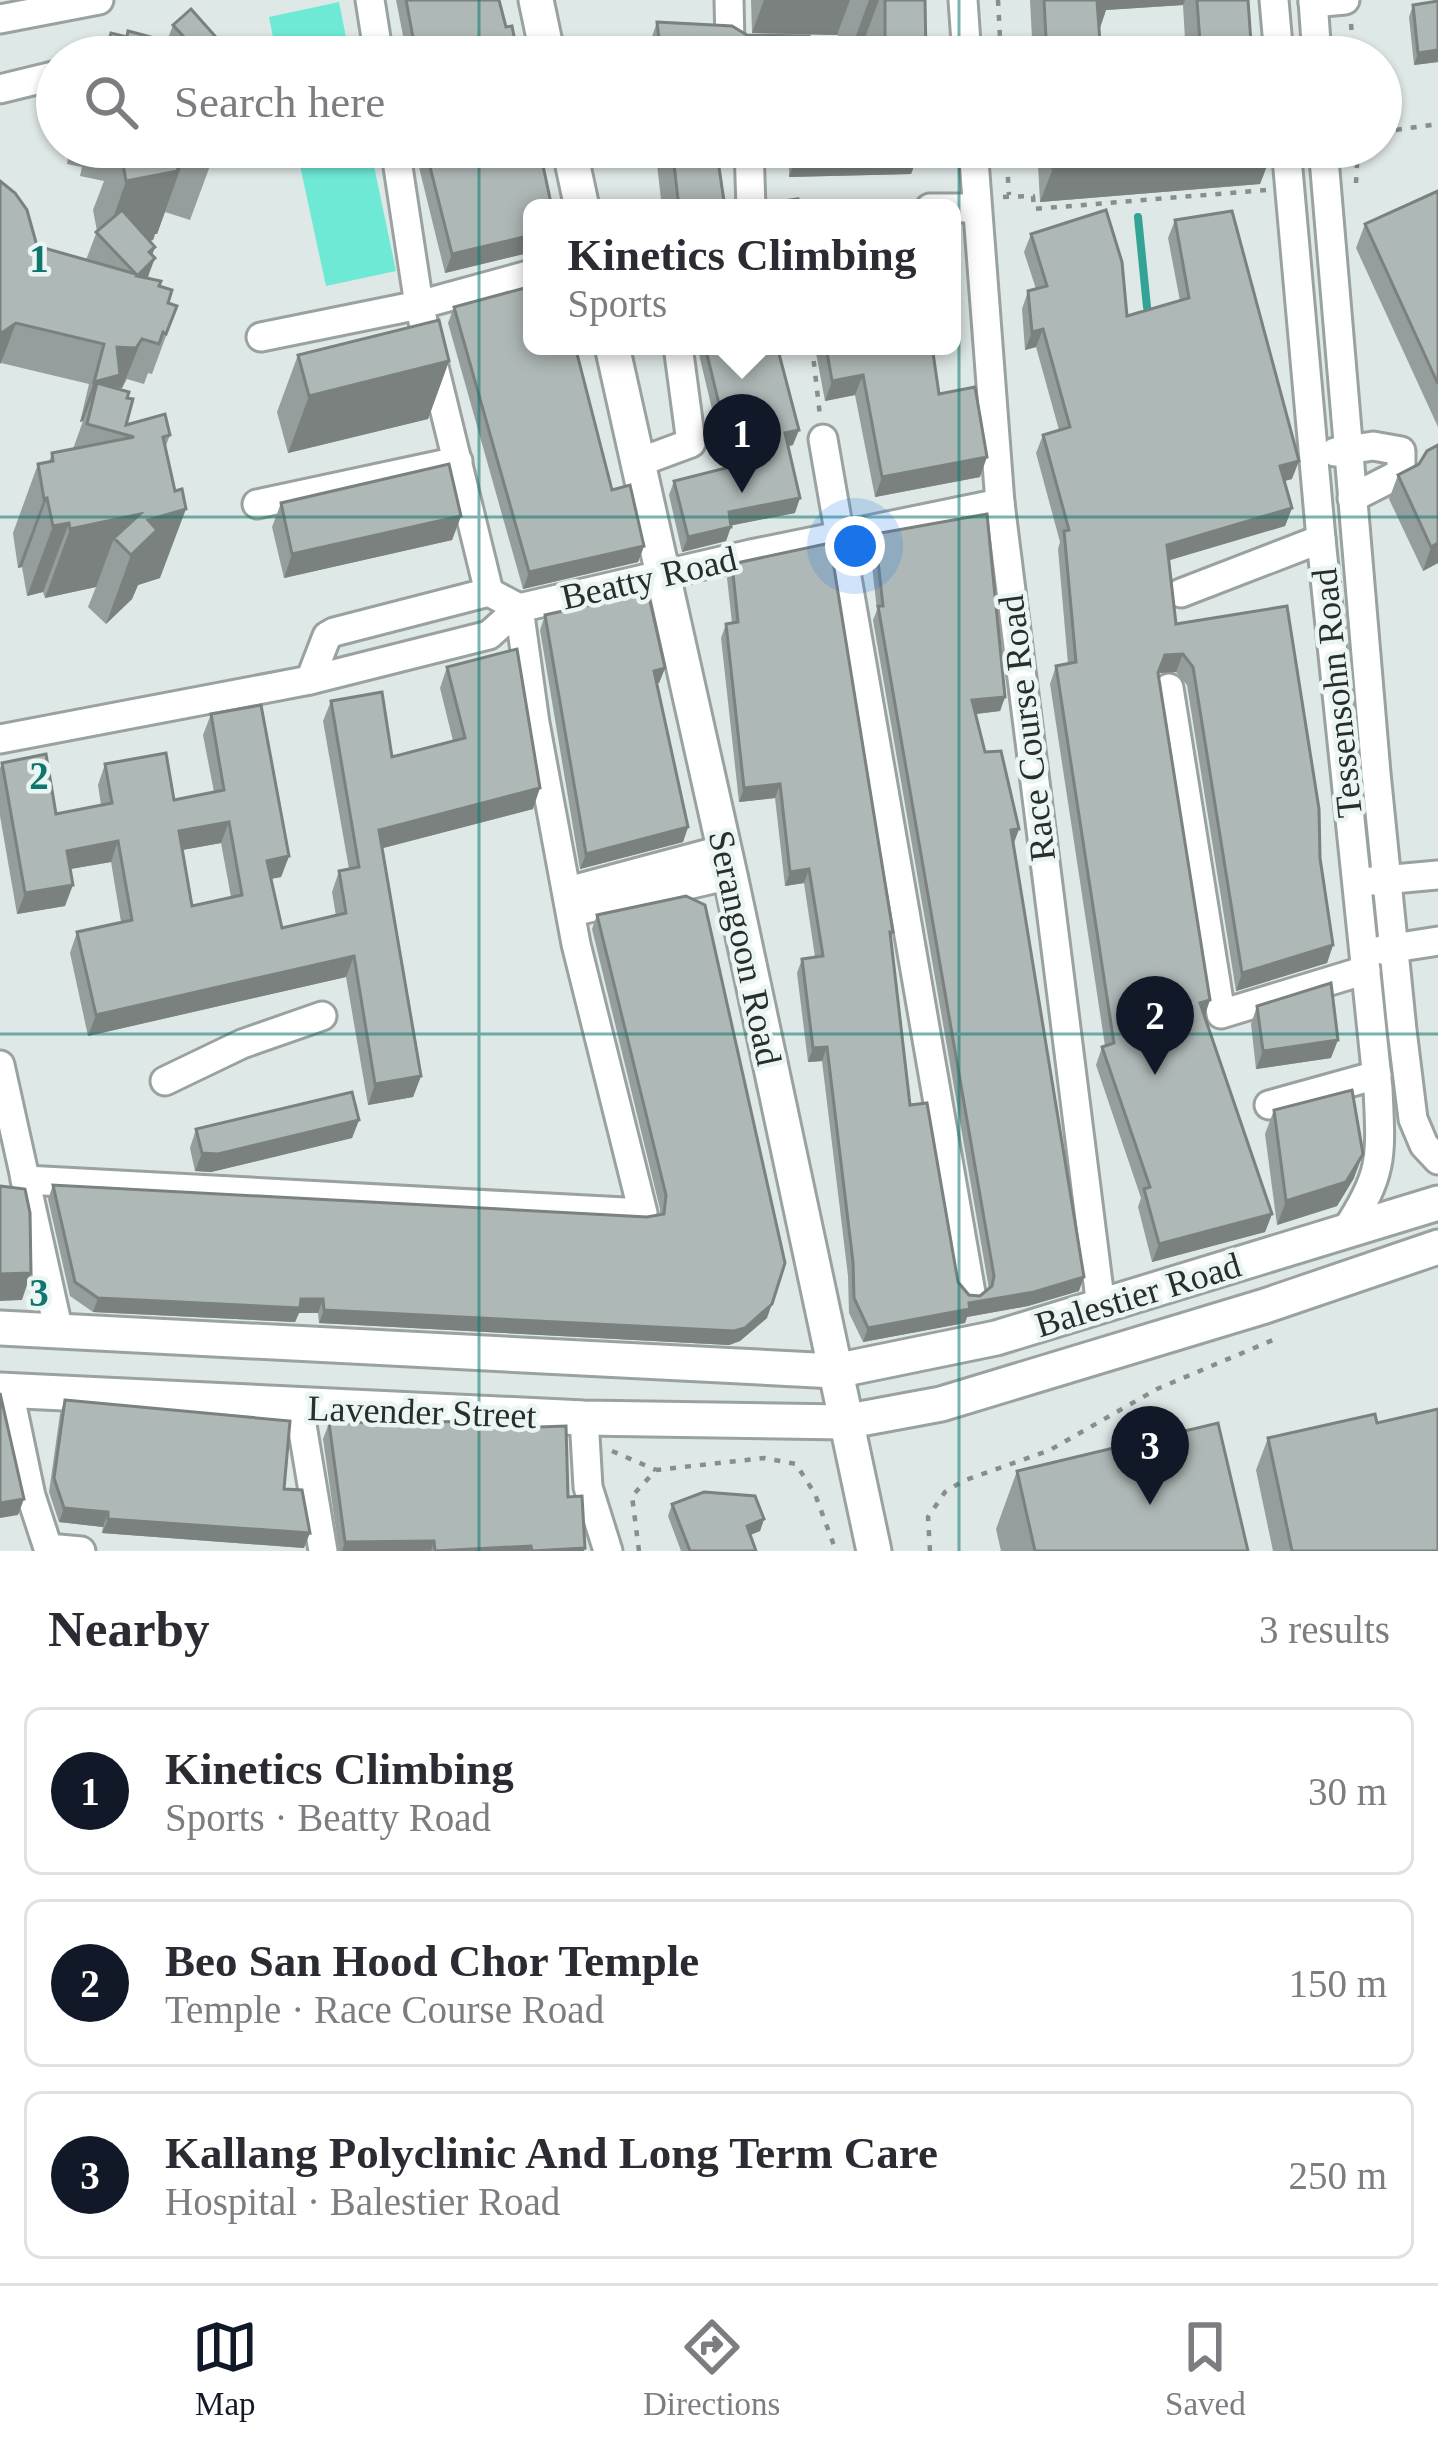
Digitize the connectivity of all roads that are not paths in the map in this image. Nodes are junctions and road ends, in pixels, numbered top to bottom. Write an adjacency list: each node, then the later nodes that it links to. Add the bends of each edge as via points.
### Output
1 (99, 0): 9 (street)
2 (370, 0): 11 (street)
3 (536, 0): 12 (main road)
4 (729, 0): 13 (street)
5 (963, 0): 14 (street)
6 (1274, 0): 15 (street)
7 (1345, 0): 8 (street)
8 (1313, 1): 16 (street)
9 (50, 4): 10 (street)
10 (0, 19)
11 (376, 36)
12 (544, 36)
13 (730, 36)
14 (966, 36)
15 (1277, 36)
16 (1316, 36)
17 (36, 80): 18 (street)
18 (0, 89)
19 (397, 168): 30 (street)
20 (573, 168): 25 (main road)
21 (749, 168): 26 (street)
22 (974, 168): 28 (street, Race Course Road)
23 (1288, 168): 36 (street, Tessensohn Road)
24 (1325, 168): 35 (street, Tessensohn Road)
25 (580, 199)
26 (751, 199)
27 (961, 208): 28 (street)
28 (977, 208): 40 (street, Race Course Road)
29 (523, 276): 30 (street)
30 (419, 305): 31 (street); 37 (street)
31 (262, 337)
32 (614, 355): 38 (main road, Serangoon Road)
33 (679, 355): 38 (street, via 691,443)
34 (823, 439): 42 (street)
35 (1348, 451): 36 (street); 39 (street, Tessensohn Road); 39 (street, via 1401,451 1401,473)
36 (1313, 453): 43 (street, Tessensohn Road)
37 (458, 461): 41 (street); 45 (street)
38 (637, 464): 44 (main road, Serangoon Road)
39 (1352, 498): 53 (street, Tessensohn Road)
40 (1000, 503): 42 (street, Beatty Road); 70 (street, Race Course Road)
41 (257, 504)
42 (842, 535): 44 (street, Beatty Road); 69 (street)
43 (1321, 539): 46 (street); 54 (street, Tessensohn Road)
44 (663, 573): 47 (street, Beatty Road); 51 (main road, Serangoon Road)
45 (489, 592): 47 (street); 48 (street, via 334,632)
46 (1181, 593)
47 (519, 608): 48 (street, Beatty Road, via 489,635); 55 (street)
48 (310, 680): 50 (street, Beatty Road)
49 (1169, 688): 58 (street, via 1221,1014)
50 (0, 739)
51 (728, 862): 55 (street); 73 (main road, Serangoon Road)
52 (1438, 874): 53 (street)
53 (1387, 880): 54 (street); 57 (street, Tessensohn Road)
54 (1356, 882): 58 (street, Tessensohn Road)
55 (570, 902): 65 (street, via 643,1213)
56 (1438, 941): 57 (street)
57 (1394, 948): 58 (street); 64 (street, Tessensohn Road, via 1413,1119)
58 (1365, 961): 61 (street, Tessensohn Road)
59 (322, 1016): 62 (street)
60 (0, 1065): 65 (street)
61 (1377, 1076): 63 (street); 67 (street, Tessensohn Road, via 1376,1182)
62 (165, 1081)
63 (1269, 1105)
64 (1438, 1160)
65 (25, 1180): 72 (street)
66 (1438, 1203): 67 (main road, Balestier Road)
67 (1346, 1230): 70 (main road, Balestier Road)
68 (1438, 1246): 76 (main road, Balestier Road, via 941,1405)
69 (971, 1293)
70 (1101, 1307): 73 (main road, Balestier Road)
71 (0, 1328): 72 (main road, Lavender Street)
72 (59, 1333): 73 (main road, Lavender Street)
73 (835, 1371): 76 (main road, Serangoon Road)
74 (5, 1390): 75 (main road, Lavender Street); 78 (street, via 48,1549)
75 (299, 1407): 77 (main road, Lavender Street); 79 (street)
76 (844, 1422): 77 (main road, Lavender Street); 81 (main road, Serangoon Road)
77 (585, 1429): 80 (street, via 588,1486)
78 (81, 1551)
79 (323, 1551)
80 (608, 1551)
81 (874, 1551)

